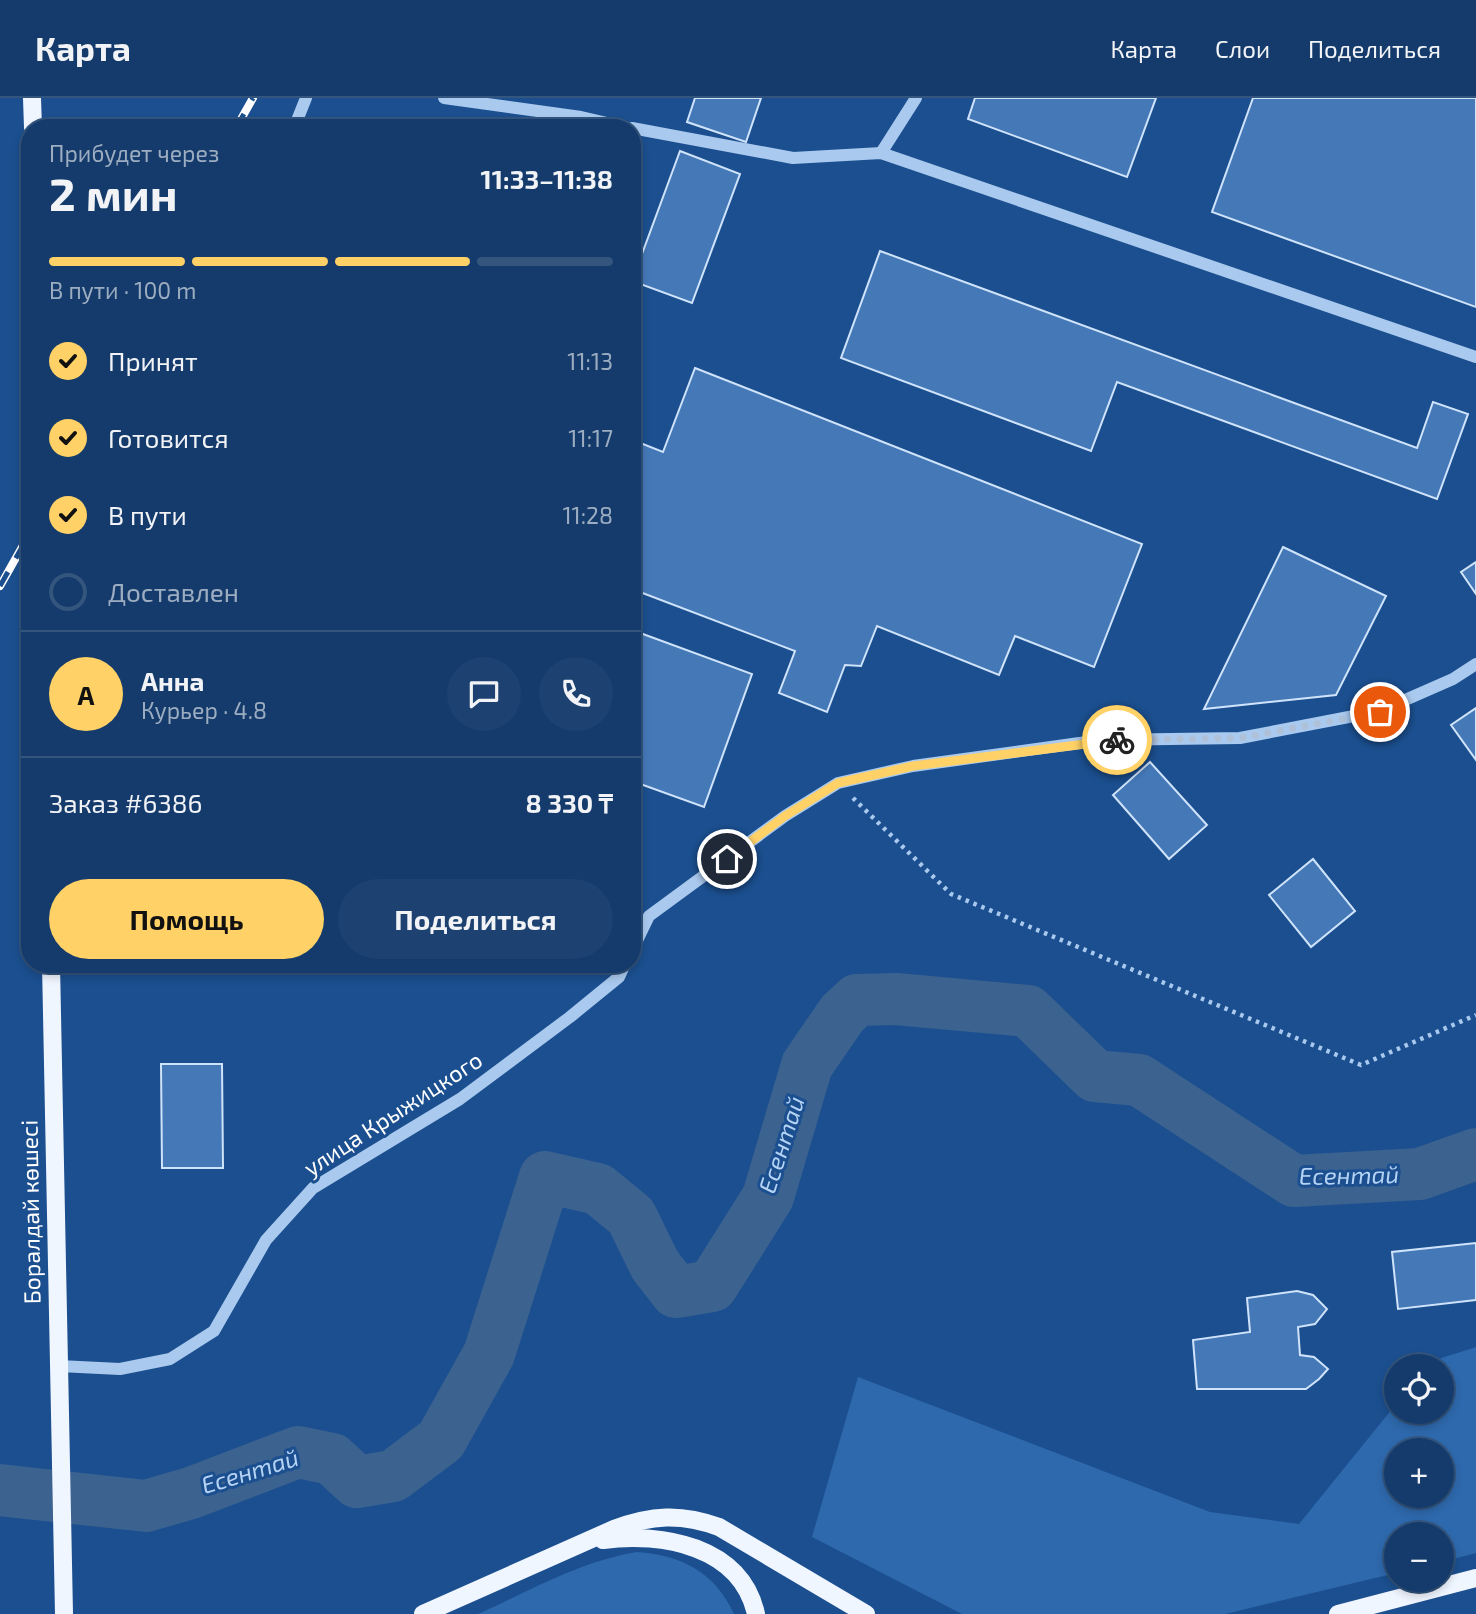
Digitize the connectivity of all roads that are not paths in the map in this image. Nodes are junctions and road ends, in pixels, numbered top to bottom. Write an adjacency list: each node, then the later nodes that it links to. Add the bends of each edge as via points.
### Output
1 (32, 98): 5 (main road)
2 (306, 98): 6 (street)
3 (444, 98): 7 (street)
4 (916, 98): 9 (street)
5 (33, 119)
6 (298, 119)
7 (589, 119)
8 (641, 130): 9 (street, via 793,158)
9 (881, 153): 10 (street)
10 (1476, 357)
11 (1476, 664): 12 (street, via 1380,712 1240,738 1101,740 913,766 838,783 785,816 649,916)
12 (641, 932)
13 (51, 973): 15 (main road, Боралдай көшесі)
14 (621, 973): 15 (street, улица Крыжицкого, via 460,1100 313,1188 266,1240 214,1331 170,1359 120,1369)
15 (59, 1366): 17 (main road, Боралдай көшесі)
16 (576, 1546): 21 (main road); 22 (main road, via 632,1537 689,1545 718,1557 740,1579); 23 (main road, via 635,1521 694,1517 719,1527)
17 (63, 1550): 19 (main road); 20 (main road)
18 (1476, 1578): 24 (main road)
19 (64, 1614)
20 (78, 1614)
21 (423, 1614)
22 (756, 1614)
23 (866, 1614)
24 (1338, 1614)

